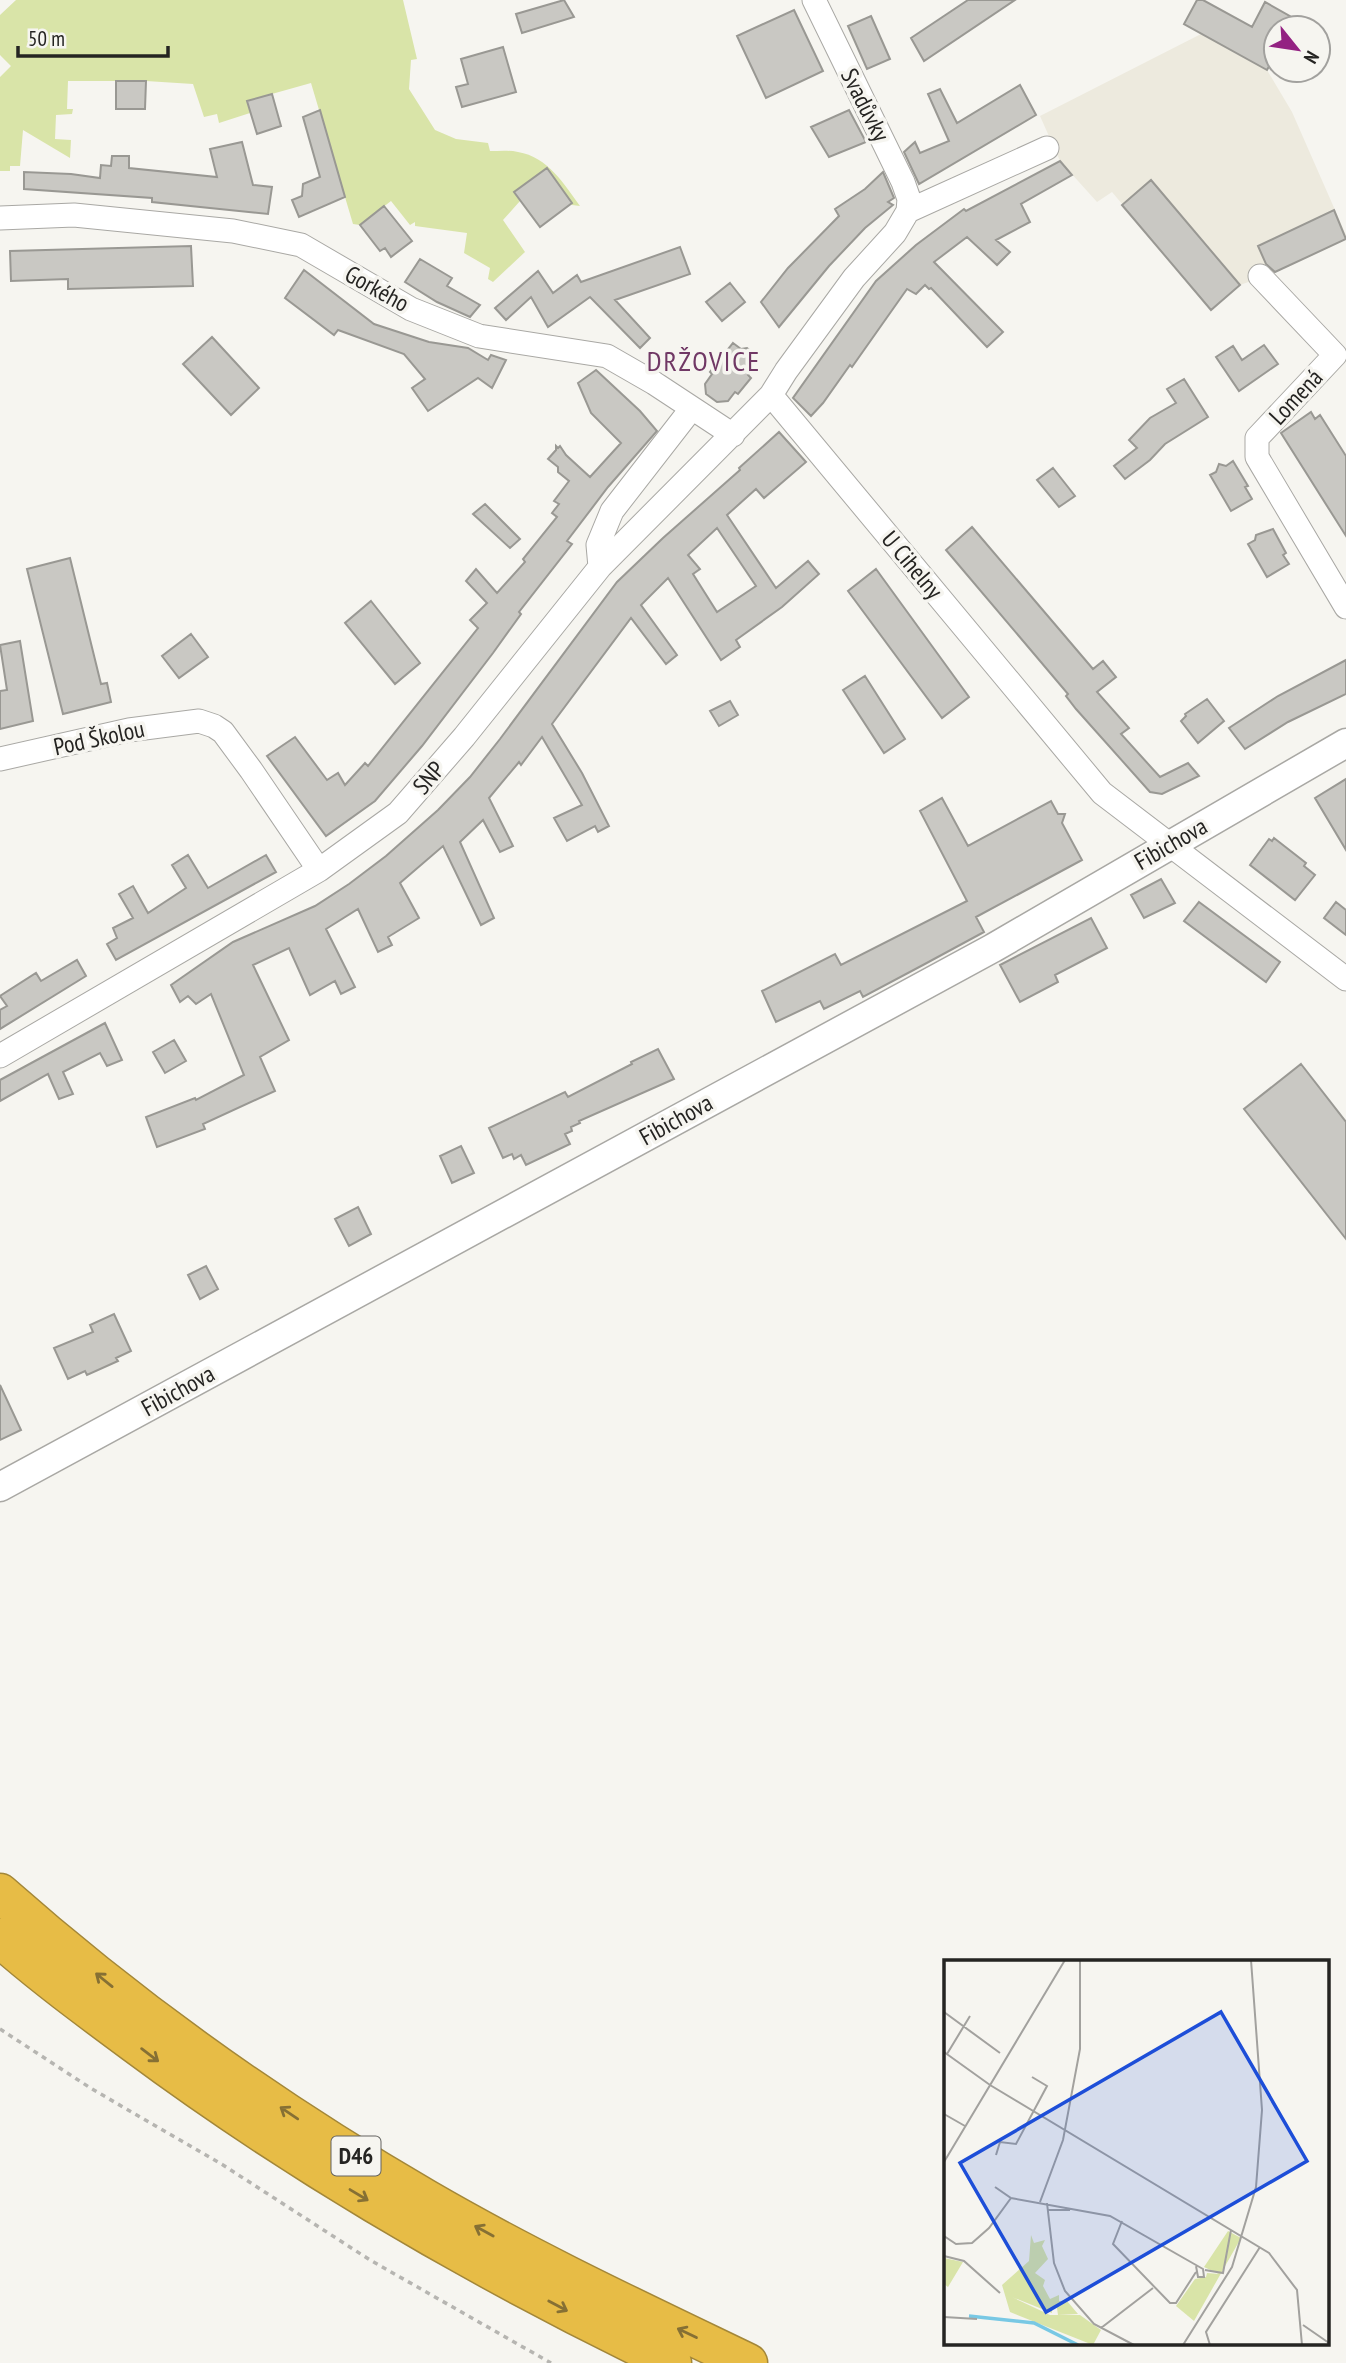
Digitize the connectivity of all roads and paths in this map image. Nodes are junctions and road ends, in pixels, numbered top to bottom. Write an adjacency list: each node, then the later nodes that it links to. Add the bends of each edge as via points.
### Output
1 (814, 0): 3 (street, Svadůvky, via 904,182)
2 (1047, 148): 3 (street)
3 (908, 211): 6 (street)
4 (0, 218): 7 (street, Gorkého, via 74,215 233,231 301,246 411,309 479,336 607,356)
5 (1260, 276): 10 (street, Lomená, via 1335,355 1257,438 1257,457)
6 (771, 395): 8 (street, SNP); 13 (street, U Cihelny, via 1102,793)
7 (692, 408): 8 (street, Gorkého); 9 (street, via 612,511 598,545)
8 (733, 435): 9 (street, SNP)
9 (600, 567): 14 (street, SNP, via 398,813)
10 (1346, 607)
11 (1346, 743): 13 (street, Fibichova)
12 (0, 759): 14 (street, Pod Školou, via 129,730 199,721 214,726 223,732)
13 (1169, 845): 15 (street, U Cihelny); 17 (street, Fibichova, via 993,948)
14 (319, 870): 16 (street, SNP)
15 (1346, 979)
16 (0, 1056)
17 (0, 1487)
18 (0, 1893): 23 (highway, D46, one-way to 18, via 525,2253 336,2144 211,2061)
19 (0, 1938): 22 (highway, D46, one-way to 22, via 192,2087 318,2170 431,2238)
20 (0, 2029): 21 (path, via 370,2260)
21 (551, 2363)
22 (672, 2363)
23 (748, 2363)

